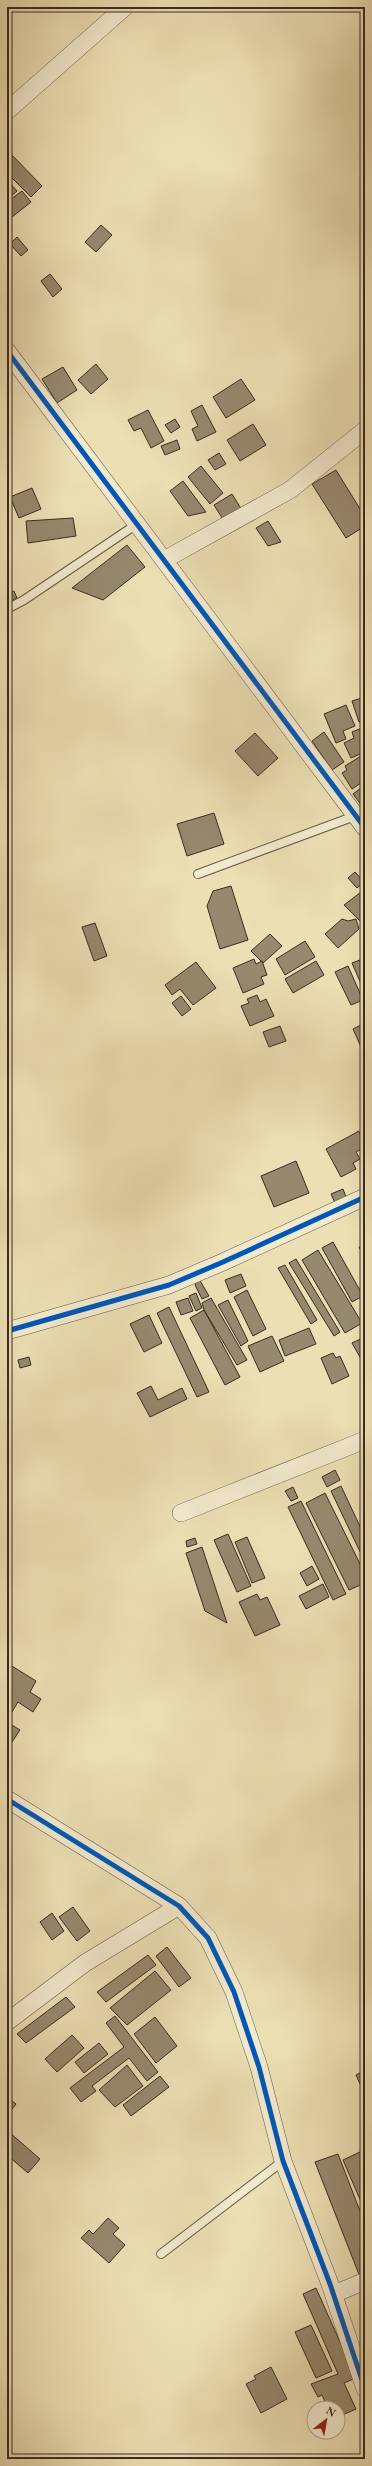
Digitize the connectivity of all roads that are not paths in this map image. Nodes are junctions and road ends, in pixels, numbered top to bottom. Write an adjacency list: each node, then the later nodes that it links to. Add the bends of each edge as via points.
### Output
1 (125, 7): 2 (street)
2 (7, 111)
3 (7, 351): 5 (street)
4 (365, 430): 6 (street, via 290,490)
5 (137, 524): 6 (street); 7 (lane)
6 (164, 560): 8 (street)
7 (7, 609)
8 (360, 822): 9 (lane)
9 (198, 874)
10 (365, 1197): 11 (street, via 169,1285)
11 (7, 1331)
12 (365, 1440): 13 (street)
13 (181, 1513)
14 (7, 1799): 15 (street)
15 (178, 1906): 16 (street, via 85,1963); 17 (street, via 208,1938 234,1992 259,2067)
16 (7, 2022)
17 (283, 2161): 18 (lane); 20 (street)
18 (161, 2254)
19 (365, 2281): 20 (street)
20 (334, 2294): 21 (street)
21 (365, 2389)

